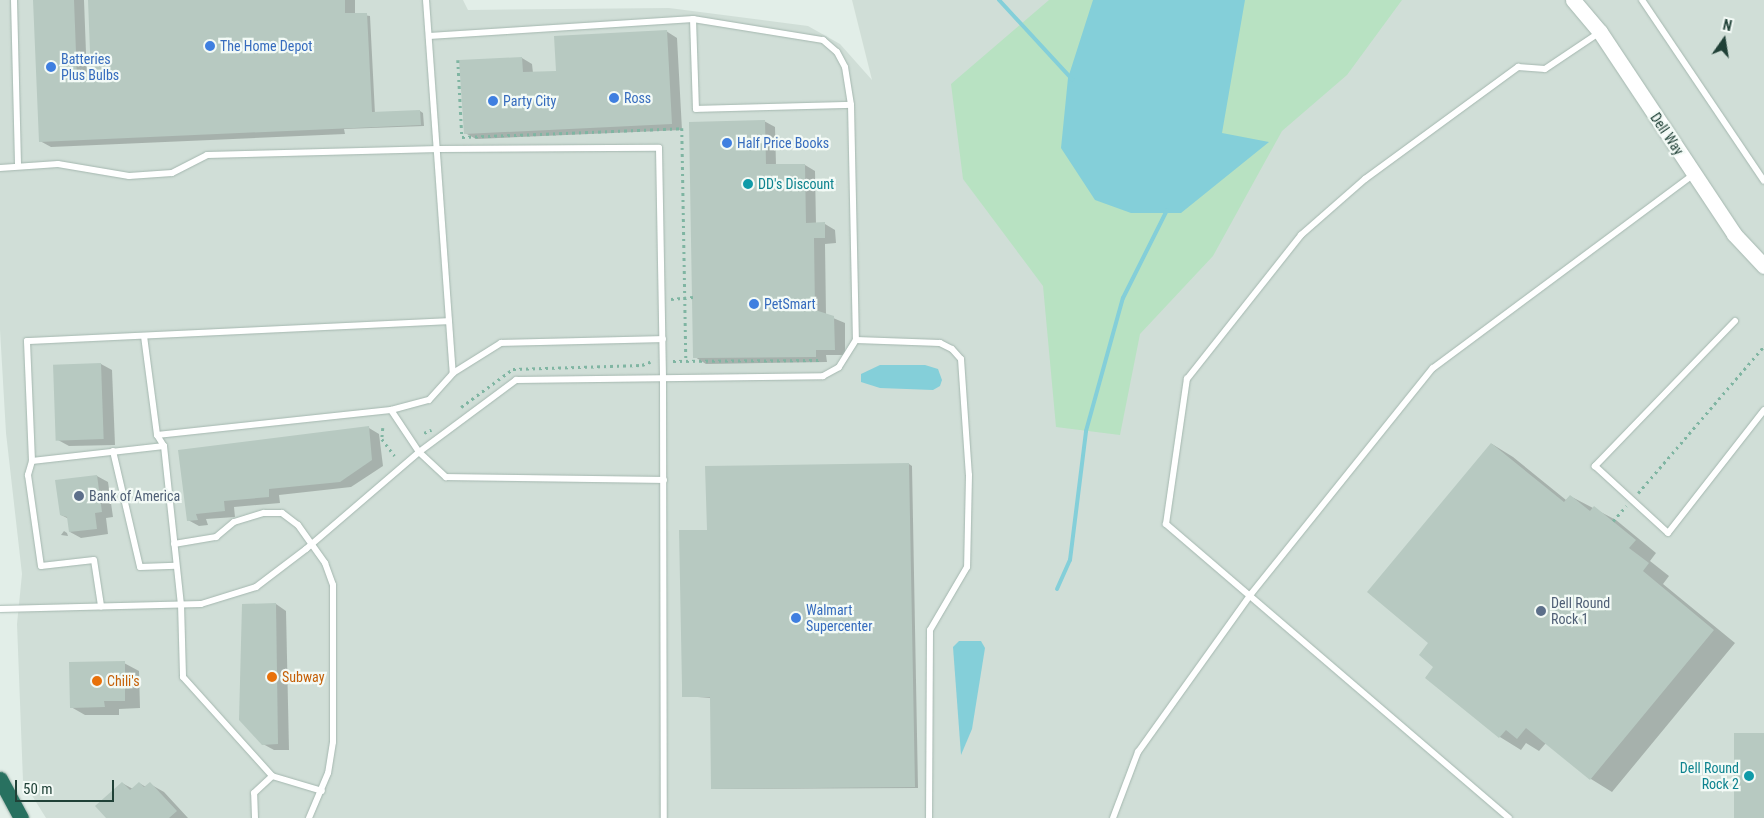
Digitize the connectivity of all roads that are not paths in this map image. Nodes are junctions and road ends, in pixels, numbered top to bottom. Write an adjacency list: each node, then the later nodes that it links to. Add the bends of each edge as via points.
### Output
1 (14, 0): 10 (lane)
2 (426, 0): 7 (lane)
3 (1574, 0): 6 (street, Dell Way)
4 (1642, 0): 13 (lane)
5 (693, 19): 7 (lane); 8 (lane, via 823,40 837,52 846,67); 8 (lane, via 696,109)
6 (1600, 32): 12 (street, Dell Way); 33 (lane, via 1545,69 1518,67 1366,180 1301,235 1187,379 1166,524)
7 (429, 36): 9 (lane)
8 (851, 104): 19 (lane)
9 (439, 149): 10 (lane, via 207,155 172,173 129,176 58,164); 15 (lane); 18 (lane, via 659,148)
10 (18, 166): 11 (lane)
11 (0, 168)
12 (1694, 174): 14 (street, Dell Way, via 1734,234); 33 (lane, via 1434,368)
13 (1764, 181)
14 (1764, 266)
15 (449, 321): 17 (lane); 20 (lane)
16 (1735, 321): 23 (lane, via 1595,466 1668,533)
17 (144, 336): 24 (lane); 28 (lane, via 27,341)
18 (663, 339): 20 (lane, via 501,343); 21 (lane)
19 (856, 340): 21 (lane, via 839,368 823,376); 44 (lane, via 940,343 961,359 968,475 967,566 930,630)
20 (453, 373): 22 (lane, via 429,400)
21 (663, 377): 27 (lane, via 516,380); 29 (lane)
22 (391, 410): 24 (lane); 27 (lane)
23 (1764, 410)
24 (157, 435): 25 (lane)
25 (164, 446): 26 (lane); 30 (lane)
26 (114, 451): 28 (lane); 32 (lane, via 140,567)
27 (419, 452): 29 (lane, via 446,477); 31 (lane)
28 (32, 461): 35 (lane, via 28,475 42,566 94,560)
29 (664, 480): 43 (lane)
30 (174, 544): 31 (lane, via 216,537 234,522 264,513 282,513 298,525); 32 (lane)
31 (312, 544): 34 (lane, via 256,587 224,599); 39 (lane, via 325,563 333,584 333,742)
32 (176, 566): 34 (lane)
33 (1251, 594): 45 (lane, via 1138,752); 46 (lane)
34 (181, 604): 35 (lane); 37 (lane, via 183,677)
35 (101, 606): 36 (lane)
36 (0, 609)
37 (272, 776): 39 (lane); 41 (lane, via 254,793)
38 (0, 779): 40 (highway)
39 (322, 791): 42 (lane)
40 (21, 818)
41 (255, 818)
42 (309, 818)
43 (664, 818)
44 (929, 818)
45 (1113, 818)
46 (1509, 818)

